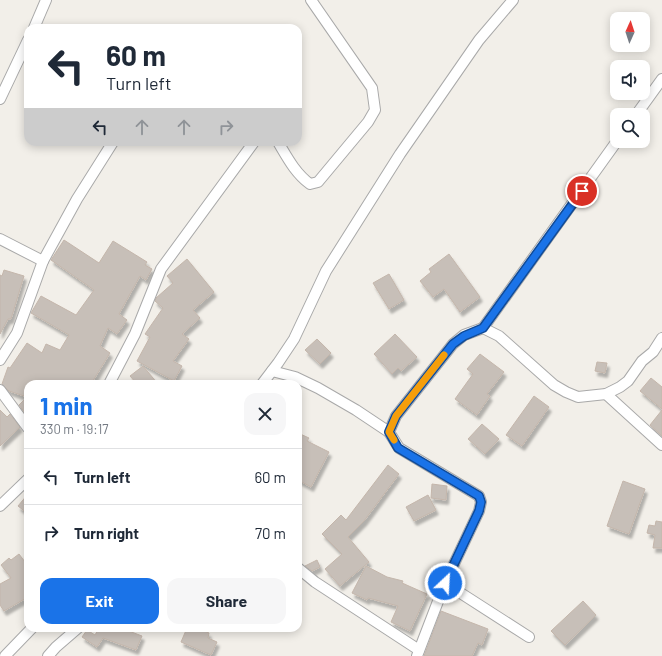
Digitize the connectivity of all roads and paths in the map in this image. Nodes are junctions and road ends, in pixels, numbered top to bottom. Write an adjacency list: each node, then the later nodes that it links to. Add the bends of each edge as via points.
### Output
1 (46, 0): 4 (street)
2 (311, 0): 11 (street, via 372,88 375,110 318,182 310,184 303,179)
3 (513, 0): 18 (street, via 479,40 400,154 326,271 294,339)
4 (36, 24)
5 (24, 48): 7 (street)
6 (662, 78): 8 (street)
7 (1, 94)
8 (641, 108)
9 (110, 146): 14 (street, via 77,199)
10 (251, 146): 19 (street, via 162,269 135,334)
11 (280, 146)
12 (612, 148): 15 (street)
13 (0, 239): 14 (street)
14 (43, 261): 17 (street, via 17,334)
15 (483, 328): 24 (street, via 499,336 554,385 566,392 578,397); 26 (street, via 453,344 396,416)
16 (662, 338): 24 (street, via 628,381)
17 (0, 360)
18 (272, 371): 20 (street); 21 (street)
19 (111, 380)
20 (265, 380)
21 (301, 380)
22 (302, 380): 26 (street, via 356,410)
23 (0, 390): 25 (street)
24 (606, 394): 27 (street)
25 (24, 423)
26 (389, 432): 31 (street, via 398,448 479,496 479,511)
27 (662, 446)
28 (24, 484): 29 (street)
29 (0, 506)
30 (302, 571): 35 (street)
31 (445, 583): 34 (street); 35 (street)
32 (28, 632): 36 (street)
33 (73, 632): 37 (street)
34 (529, 637)
35 (418, 653)
36 (6, 656)
37 (48, 656)

